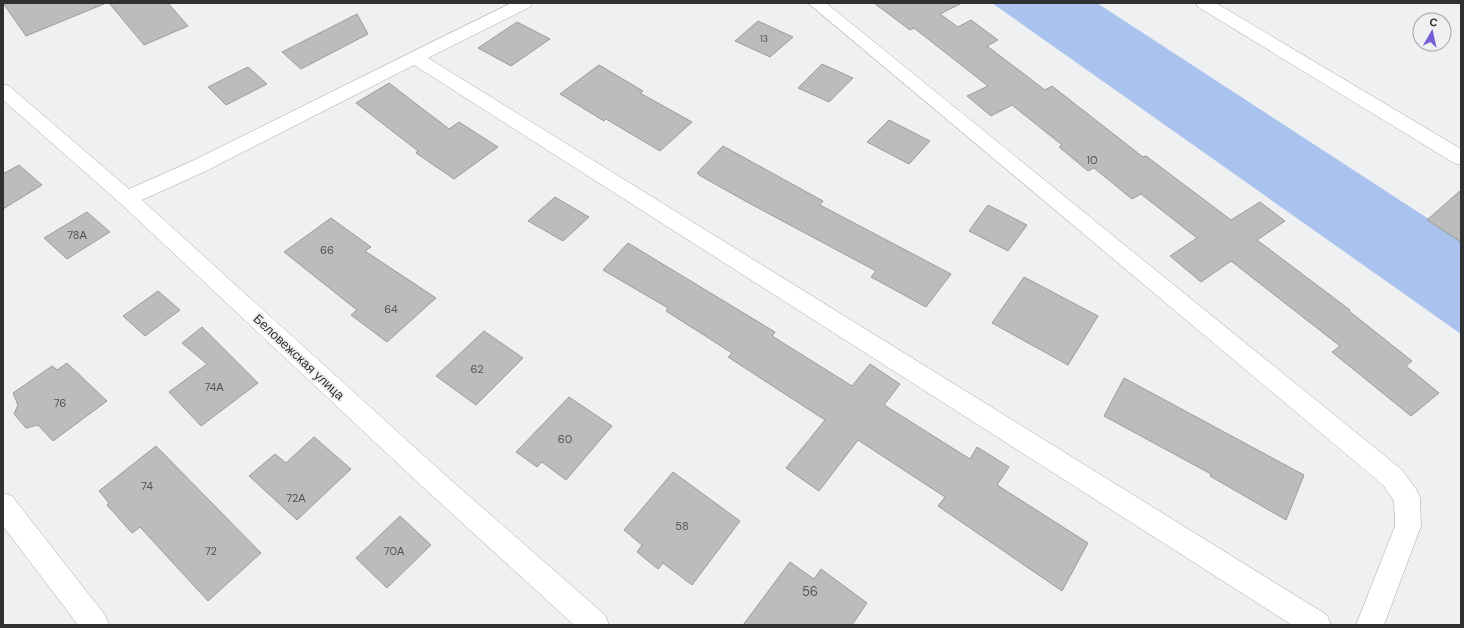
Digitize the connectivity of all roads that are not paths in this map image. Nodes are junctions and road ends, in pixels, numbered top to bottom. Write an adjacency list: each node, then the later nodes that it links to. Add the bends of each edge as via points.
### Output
1 (524, 3): 4 (street)
2 (816, 3): 12 (street, via 1392,477 1406,498 1408,526)
3 (1204, 3): 6 (street)
4 (415, 58): 7 (street, via 197,167); 11 (street)
5 (3, 90): 7 (street, Беловежская улица)
6 (1461, 158)
7 (127, 198): 10 (street, Беловежская улица, via 435,482)
8 (3, 505): 9 (street)
9 (95, 625)
10 (595, 625)
11 (1317, 625)
12 (1370, 625)

